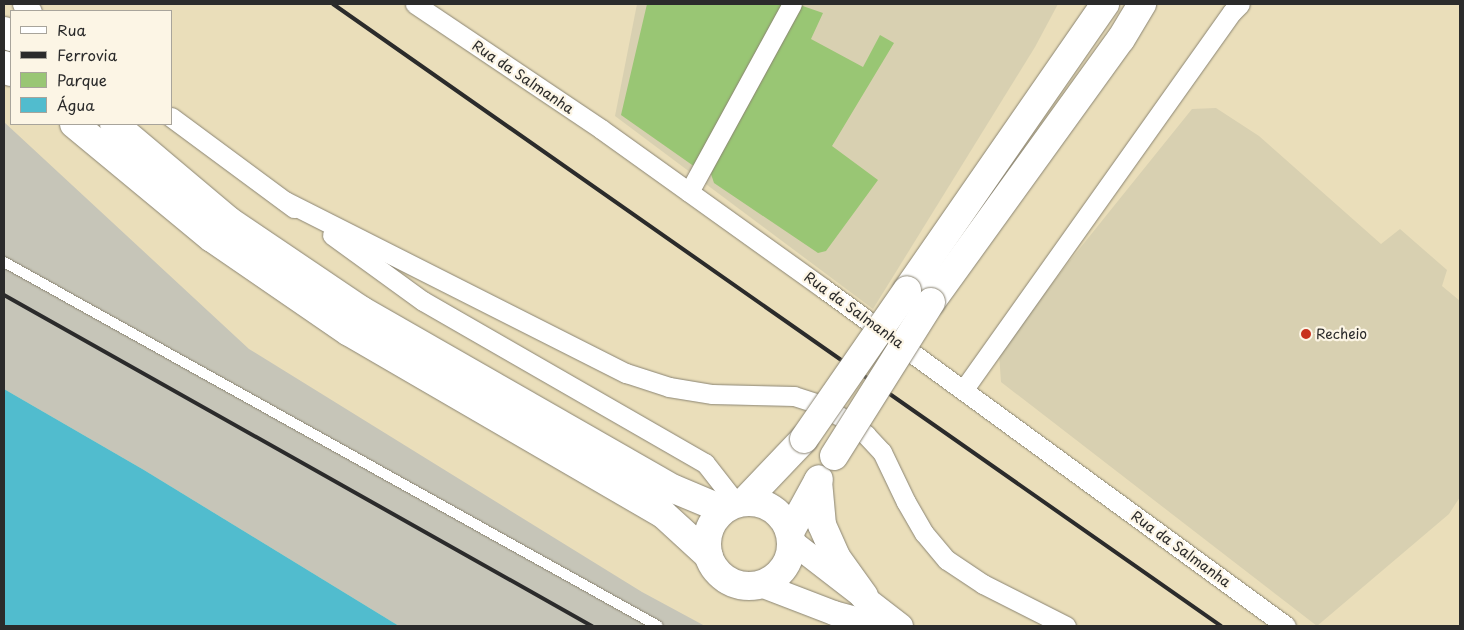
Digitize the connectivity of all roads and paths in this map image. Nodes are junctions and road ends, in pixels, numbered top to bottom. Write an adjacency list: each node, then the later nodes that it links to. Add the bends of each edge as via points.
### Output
1 (415, 4): 13 (street, Rua da Salmanha)
2 (792, 4): 13 (street)
3 (1095, 4): 9 (main road)
4 (1105, 4): 9 (main road)
5 (1142, 4): 8 (main road)
6 (1156, 4): 8 (main road)
7 (1240, 4): 16 (street)
8 (1121, 39): 17 (main road, bridge, via 931,302)
9 (1062, 65): 18 (main road, bridge, via 804,439)
10 (172, 118): 14 (street)
11 (75, 125): 20 (main road, via 212,238 349,332 663,514)
12 (115, 125): 18 (main road, via 229,221 361,310 674,489)
13 (689, 192): 16 (street, Rua da Salmanha)
14 (285, 201): 18 (street, via 423,301 705,464); 26 (street, via 626,373 669,387 712,394 794,396 843,418 882,452 924,533 947,560 983,584)
15 (4, 262): 23 (lane)
16 (964, 389): 27 (street, Rua da Salmanha)
17 (818, 481): 19 (main road); 22 (main road, via 822,525 836,557)
18 (735, 505): 19 (main road, via 756,502 767,506 777,513); 20 (main road, via 715,519 707,543)
19 (791, 537): 21 (main road, via 790,555 784,568); 22 (street)
20 (709, 556): 21 (main road, via 724,578 735,584)
21 (761, 585): 24 (street, via 834,613)
22 (864, 596): 25 (street)
23 (658, 626)
24 (882, 626)
25 (901, 626)
26 (1066, 626)
27 (1286, 626)

